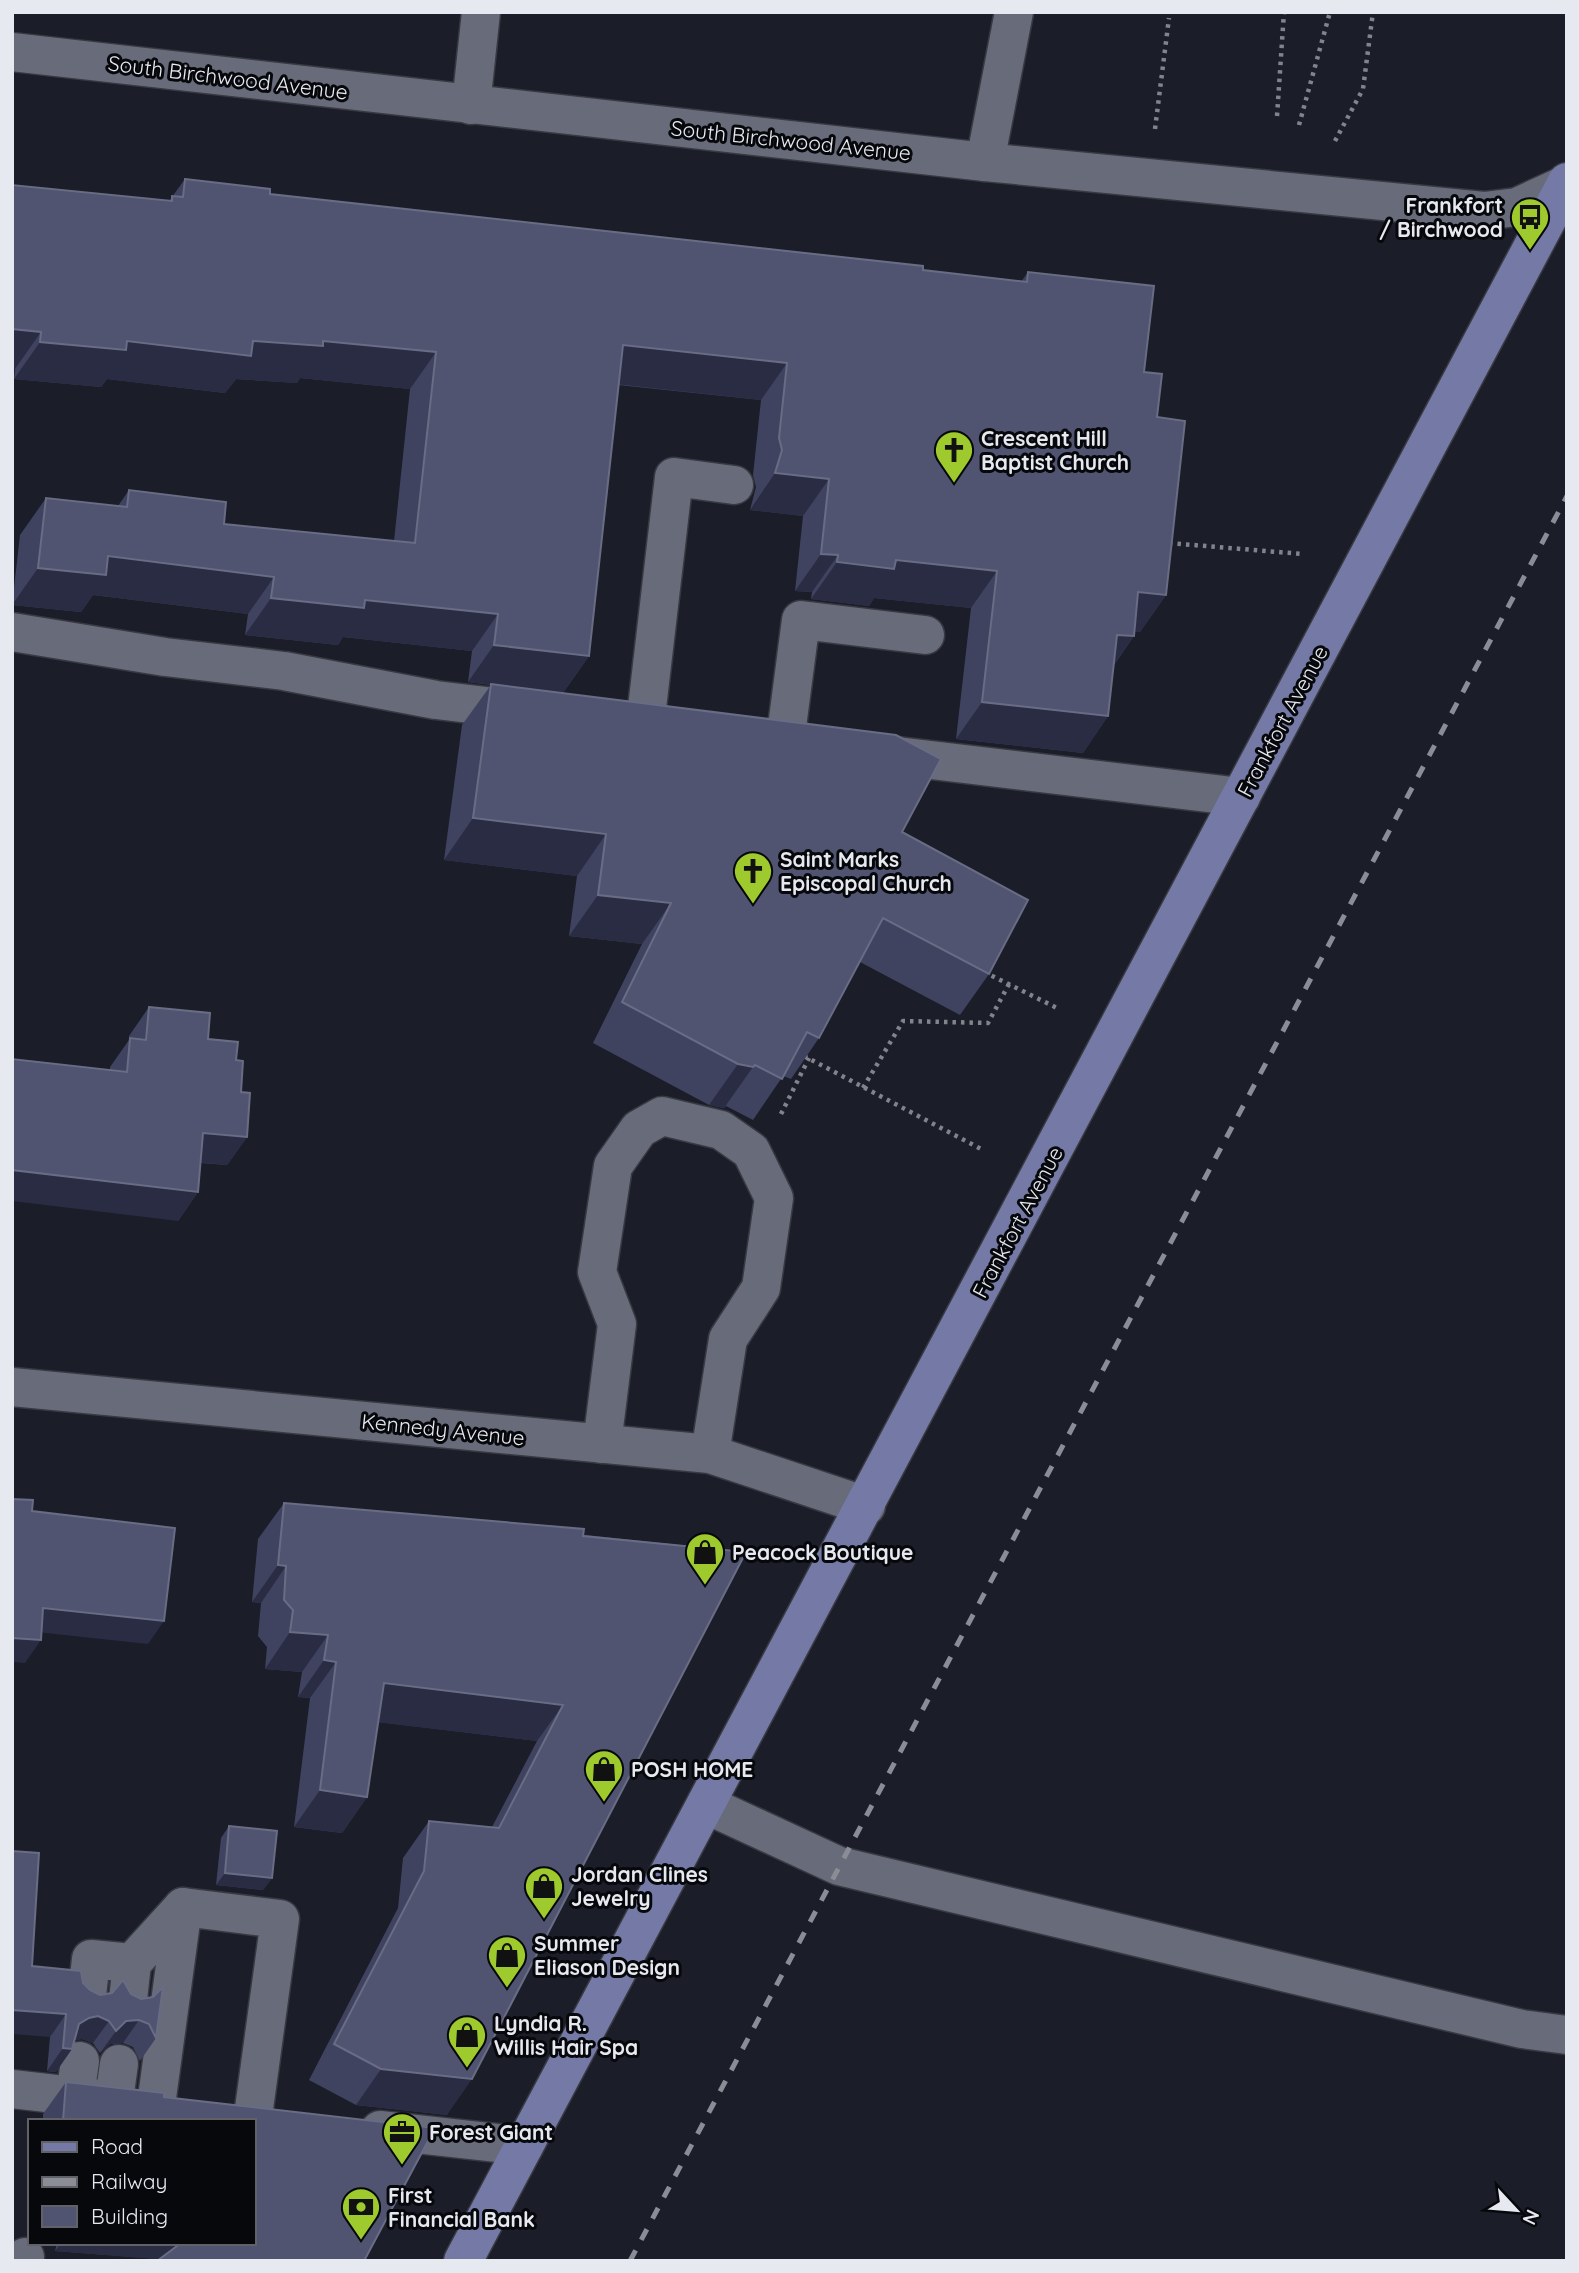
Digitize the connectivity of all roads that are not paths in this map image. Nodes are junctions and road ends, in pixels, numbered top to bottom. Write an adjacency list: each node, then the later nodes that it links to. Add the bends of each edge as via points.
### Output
1 (481, 12): 4 (street)
2 (1014, 12): 5 (street)
3 (12, 52): 4 (street, South Birchwood Avenue)
4 (471, 105): 5 (street, South Birchwood Avenue)
5 (985, 162): 6 (street, South Birchwood Avenue, via 1484,211 1517,207)
6 (1566, 183): 16 (main road, Frankfort Avenue)
7 (734, 485): 12 (street, via 674,477)
8 (12, 632): 10 (street, via 284,671 436,700)
9 (925, 635): 15 (street, via 800,620)
10 (566, 716)
11 (606, 720): 12 (street)
12 (645, 725): 13 (street)
13 (683, 730)
14 (747, 738): 15 (street)
15 (785, 742): 16 (street)
16 (1241, 797): 20 (main road, Frankfort Avenue)
17 (12, 1387): 18 (street, Kennedy Avenue)
18 (602, 1444): 19 (street, Kennedy Avenue); 19 (street, via 617,1324 597,1272 613,1166 639,1129 662,1116 721,1130 751,1151 774,1198 761,1288 728,1339)
19 (710, 1454): 20 (street, Kennedy Avenue)
20 (866, 1506): 21 (main road, Frankfort Avenue)
21 (707, 1805): 26 (street, via 839,1866 1522,2029); 32 (main road, Frankfort Avenue)
22 (183, 1907): 23 (street); 28 (street); 29 (street, via 280,1919)
23 (132, 1962): 24 (street, via 91,1959); 25 (street)
24 (87, 1996)
25 (128, 2000)
26 (1567, 2035)
27 (12, 2089): 28 (street, via 78,2079 117,2082)
28 (184, 2108): 29 (street)
29 (253, 2116): 30 (street)
30 (294, 2120)
31 (349, 2126): 32 (street)
32 (524, 2146): 33 (main road, Frankfort Avenue)
33 (463, 2261)

